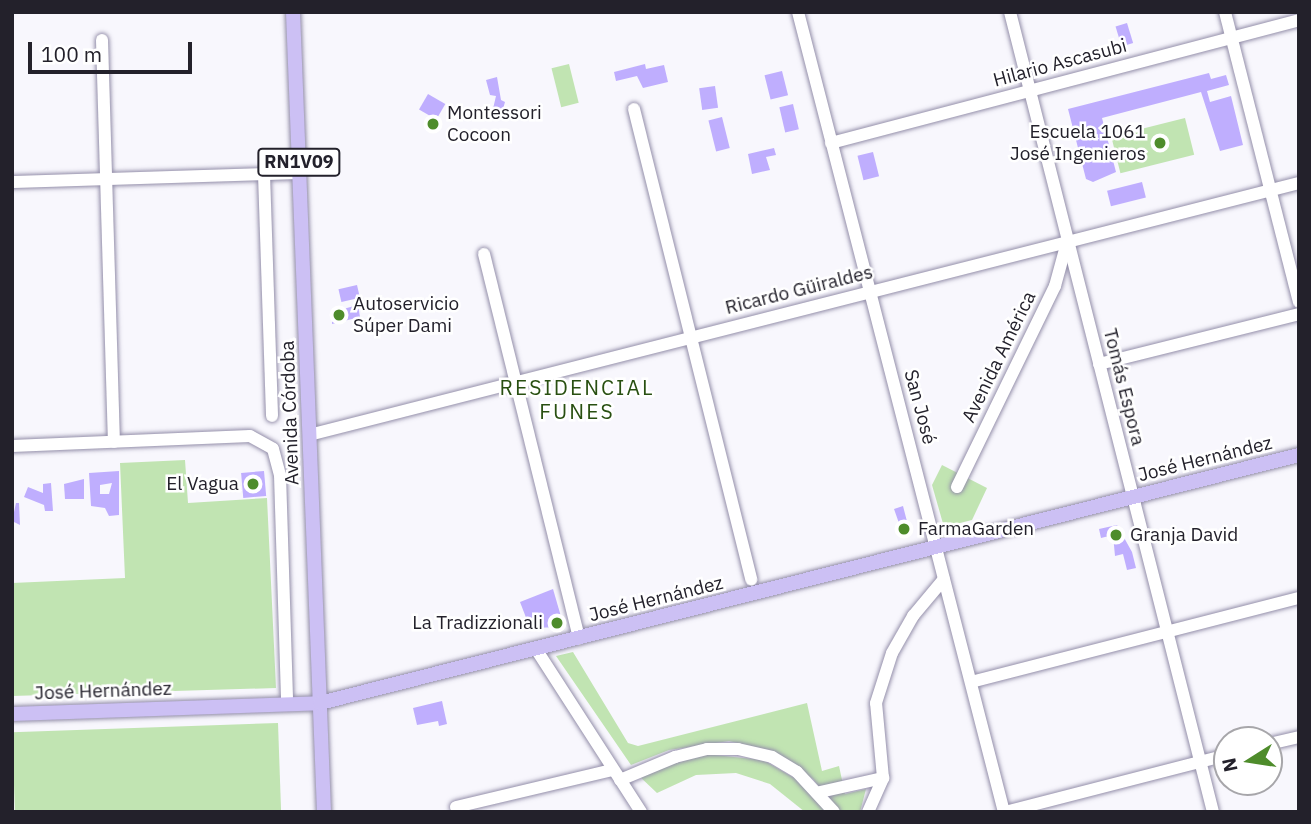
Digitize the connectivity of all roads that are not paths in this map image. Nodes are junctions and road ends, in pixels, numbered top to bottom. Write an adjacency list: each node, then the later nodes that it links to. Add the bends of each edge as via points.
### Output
1 (293, 12): 11 (main road, Avenida Córdoba / RN1V09)
2 (798, 12): 10 (street, San José)
3 (1010, 12): 8 (street, Tomás Espora)
4 (1226, 12): 6 (street)
5 (1299, 20): 6 (street, Hilario Ascasubi)
6 (1232, 38): 8 (street, Hilario Ascasubi); 16 (street)
7 (102, 40): 13 (street)
8 (1029, 91): 10 (street, Hilario Ascasubi); 17 (street, Tomás Espora)
9 (634, 109): 22 (street)
10 (831, 143): 19 (street, San José)
11 (300, 173): 12 (street); 26 (main road, Avenida Córdoba / RN1V09)
12 (264, 174): 13 (street); 25 (street)
13 (106, 179): 14 (street); 27 (street)
14 (12, 182)
15 (1299, 183): 16 (street, Ricardo Güiraldes)
16 (1270, 190): 17 (street, Ricardo Güiraldes); 20 (street)
17 (1068, 242): 19 (street, Ricardo Güiraldes); 23 (street, Tomás Espora); 30 (street, Avenida América, via 1055,286)
18 (484, 254): 24 (street)
19 (870, 292): 22 (street, Ricardo Güiraldes); 32 (street, San José)
20 (1299, 302)
21 (1299, 314): 23 (street)
22 (691, 338): 24 (street, Ricardo Güiraldes); 34 (street)
23 (1099, 365): 31 (street, Tomás Espora)
24 (516, 382): 26 (street, Ricardo Güiraldes); 37 (street)
25 (272, 416)
26 (309, 435): 40 (main road, Avenida Córdoba / RN1V09)
27 (114, 442): 28 (street); 41 (street, via 250,436 273,449 280,475)
28 (12, 446)
29 (1299, 455): 31 (main road, José Hernández)
30 (957, 487)
31 (1133, 497): 32 (main road, José Hernández); 36 (street, Tomás Espora)
32 (936, 547): 33 (street, San José); 37 (main road, José Hernández)
33 (944, 579): 39 (street, San José); 46 (street, via 913,616 892,653 876,703)
34 (751, 580)
35 (1299, 598): 36 (street)
36 (1167, 632): 39 (street); 44 (street, Tomás Espora)
37 (579, 638): 38 (main road, José Hernández)
38 (536, 649): 40 (main road, José Hernández); 45 (street)
39 (971, 682): 53 (street, San José)
40 (320, 703): 41 (main road, José Hernández); 49 (main road, Avenida Córdoba / RN1V09)
41 (287, 704): 42 (main road, José Hernández)
42 (12, 714)
43 (1213, 759): 44 (street)
44 (1200, 762): 53 (street); 54 (street, Tomás Espora)
45 (617, 775): 47 (street, via 707,749 738,749 772,757); 48 (street); 50 (street)
46 (883, 778): 47 (street); 52 (street)
47 (820, 792): 51 (street)
48 (456, 807)
49 (324, 812)
50 (641, 812)
51 (834, 812)
52 (868, 812)
53 (1004, 812)
54 (1213, 812)

